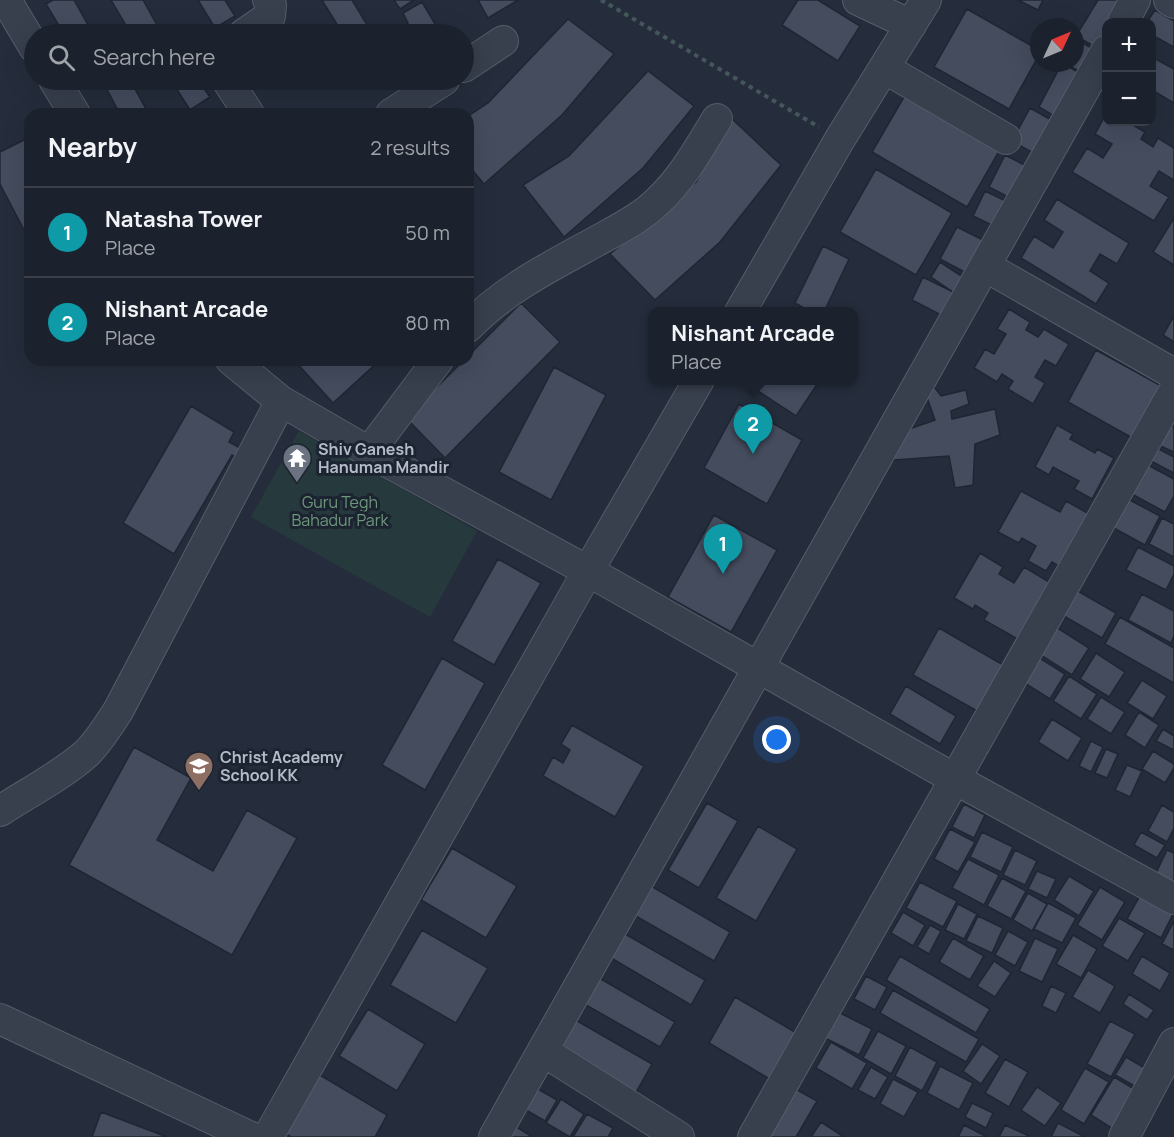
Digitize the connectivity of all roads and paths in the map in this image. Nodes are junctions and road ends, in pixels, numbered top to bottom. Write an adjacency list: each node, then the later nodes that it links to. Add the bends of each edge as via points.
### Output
1 (6, 0): 11 (street)
2 (268, 0): 10 (street, via 270,16)
3 (601, 0): 23 (path)
4 (858, 0): 8 (street)
5 (1136, 0): 9 (street)
6 (1169, 0): 7 (street)
7 (1174, 3)
8 (919, 12): 15 (street)
9 (1125, 18)
10 (258, 24)
11 (24, 30)
12 (503, 41): 13 (street)
13 (474, 60)
14 (1102, 60): 25 (street)
15 (885, 68): 23 (street); 24 (street)
16 (60, 90): 19 (street)
17 (233, 90): 20 (street)
18 (428, 90): 21 (street)
19 (71, 108)
20 (245, 108)
21 (400, 108)
22 (717, 119): 27 (street, via 679,180 657,202 631,222 497,299)
23 (840, 139): 26 (street)
24 (1006, 139)
25 (985, 267): 30 (street); 36 (street)
26 (743, 307)
27 (474, 321)
28 (238, 366): 33 (street)
29 (434, 366): 34 (street)
30 (1174, 374)
31 (697, 385): 35 (street)
32 (1174, 391): 37 (street)
33 (281, 401): 34 (street); 38 (street, via 103,734 68,767)
34 (369, 452): 35 (street)
35 (588, 571): 36 (street); 44 (street)
36 (759, 667): 37 (street); 42 (street)
37 (955, 779): 39 (street); 47 (street)
38 (0, 811)
39 (1174, 899)
40 (0, 1019): 43 (street)
41 (1174, 1043): 48 (street)
42 (543, 1051): 45 (street); 46 (street)
43 (250, 1137)
44 (268, 1137)
45 (494, 1137)
46 (679, 1137)
47 (753, 1137)
48 (1124, 1137)

